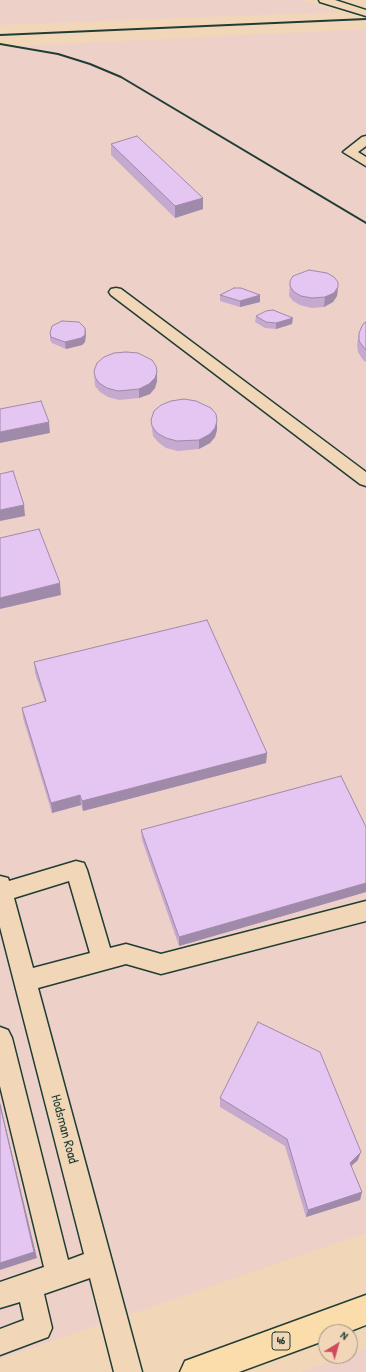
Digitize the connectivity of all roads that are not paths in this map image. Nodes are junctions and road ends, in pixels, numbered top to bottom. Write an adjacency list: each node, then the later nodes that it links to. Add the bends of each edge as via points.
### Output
1 (324, 0): 2 (street)
2 (366, 13)
3 (366, 140): 4 (street, via 349,152)
4 (366, 162)
5 (116, 292): 6 (street)
6 (366, 480)
7 (1, 889): 9 (street, Hodsman Road); 10 (street, via 76,870)
8 (366, 911): 10 (street, via 161,964 126,954)
9 (5, 928): 11 (street, Hodsman Road)
10 (103, 960): 11 (street)
11 (25, 981): 13 (street, Hodsman Road)
12 (0, 1038): 14 (street)
13 (100, 1262): 14 (street); 19 (street, Hodsman Road)
14 (59, 1276): 15 (street)
15 (29, 1285): 16 (street); 18 (street, via 39,1328)
16 (0, 1295)
17 (366, 1310): 20 (main road, 46)
18 (0, 1342)
19 (128, 1372)
20 (196, 1372)

